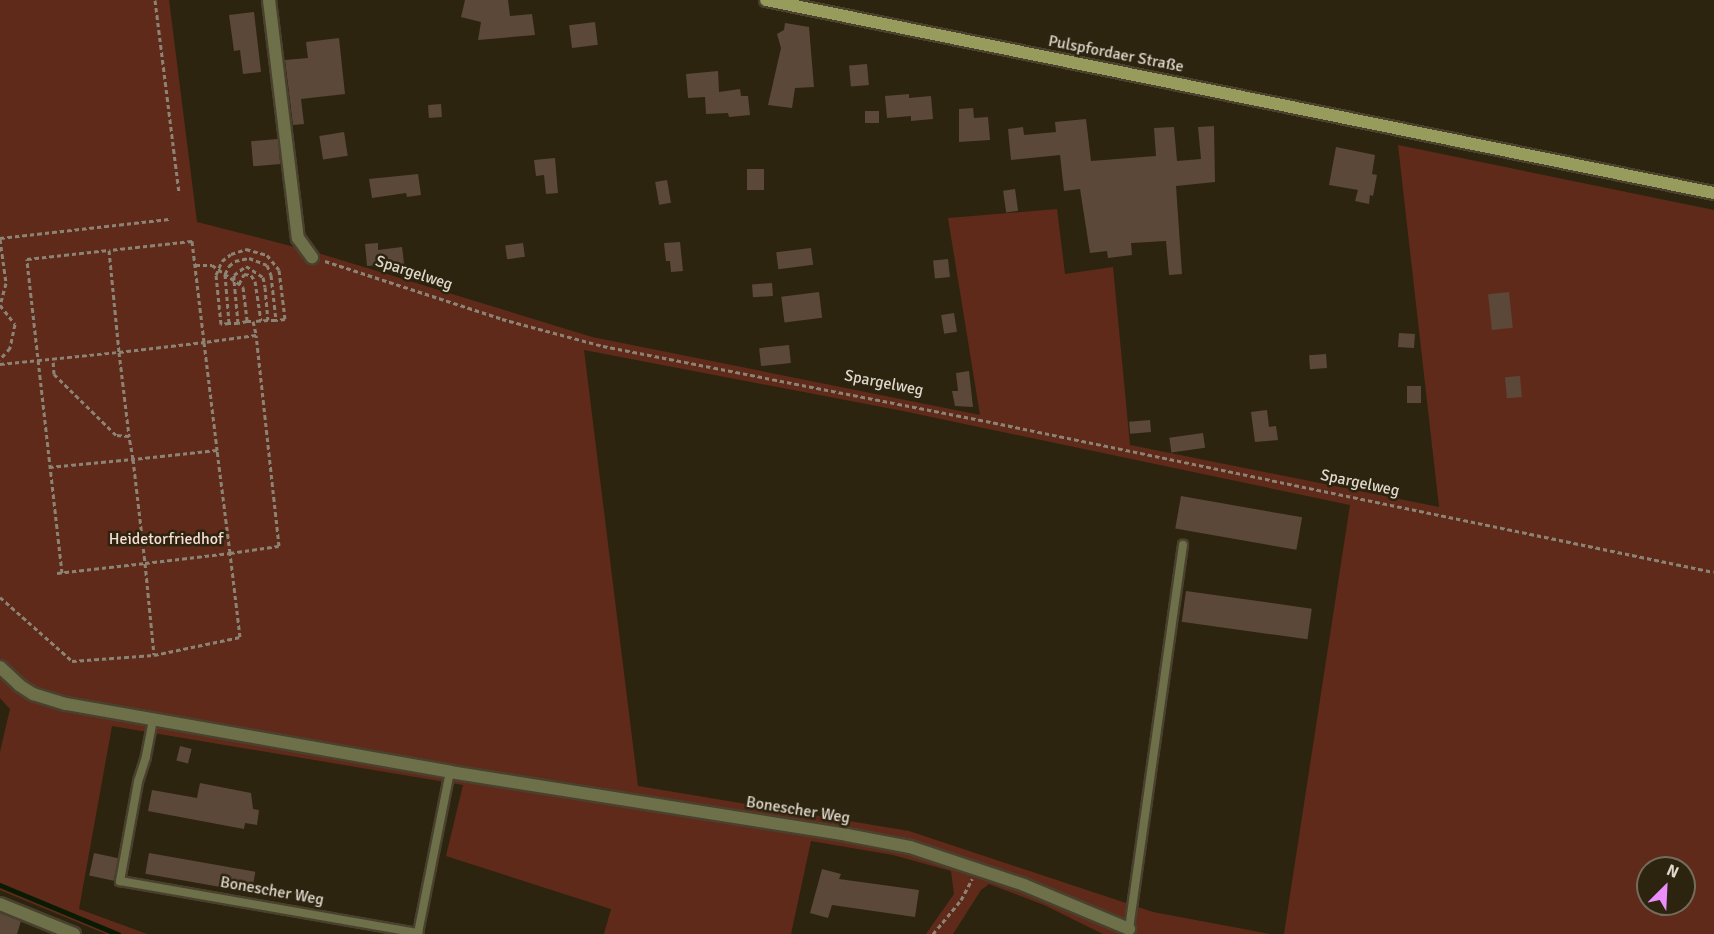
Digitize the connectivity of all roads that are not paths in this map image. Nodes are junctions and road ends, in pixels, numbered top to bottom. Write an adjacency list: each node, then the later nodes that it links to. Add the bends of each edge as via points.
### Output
1 (269, 0): 4 (street, via 298,238)
2 (766, 0): 3 (main road, Pulspfordaer Straße)
3 (1714, 193)
4 (312, 256)
5 (1183, 545): 10 (lane)
6 (0, 667): 7 (street, Bonescher Weg, via 19,685 51,700)
7 (153, 720): 8 (street, Bonescher Weg); 8 (lane, Bonescher Weg, via 120,881 418,933)
8 (450, 772): 10 (street, Bonescher Weg, via 869,839 976,867)
9 (0, 904): 11 (street)
10 (1129, 929)
11 (74, 934)

